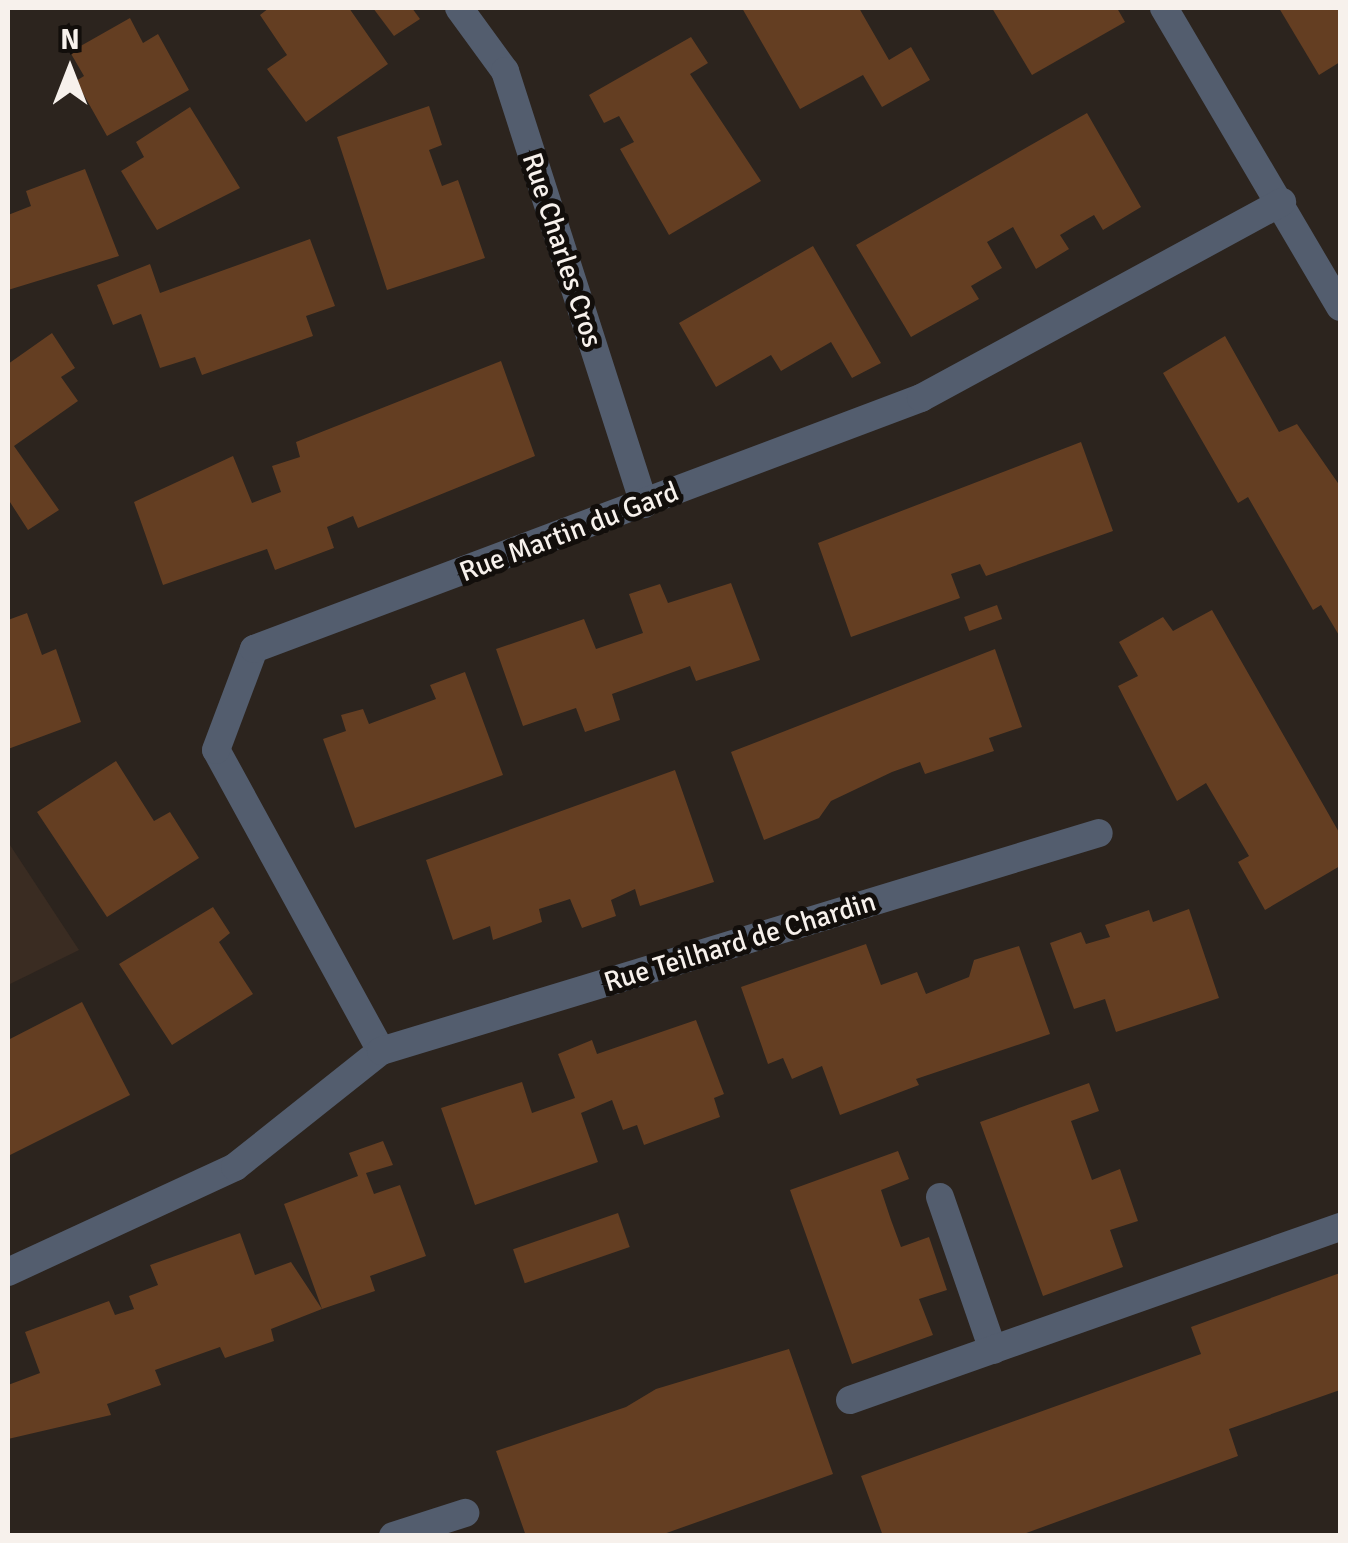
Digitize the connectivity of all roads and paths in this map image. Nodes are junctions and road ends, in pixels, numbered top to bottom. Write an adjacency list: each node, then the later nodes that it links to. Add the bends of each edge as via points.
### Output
1 (458, 8): 5 (street, Rue Charles Cros, via 505,71)
2 (1164, 8): 3 (street)
3 (1282, 202): 4 (street); 5 (street, Rue Martin du Gard, via 921,398)
4 (1340, 307)
5 (644, 504): 7 (street, Rue Martin du Gard, via 254,650 216,750)
6 (1100, 834): 7 (street, Rue Teilhard de Chardin)
7 (381, 1051): 10 (street, via 235,1167)
8 (940, 1197): 11 (street)
9 (1340, 1227): 11 (street)
10 (8, 1272)
11 (994, 1350): 12 (street)
12 (850, 1400)
13 (465, 1513): 14 (street)
14 (394, 1536)

